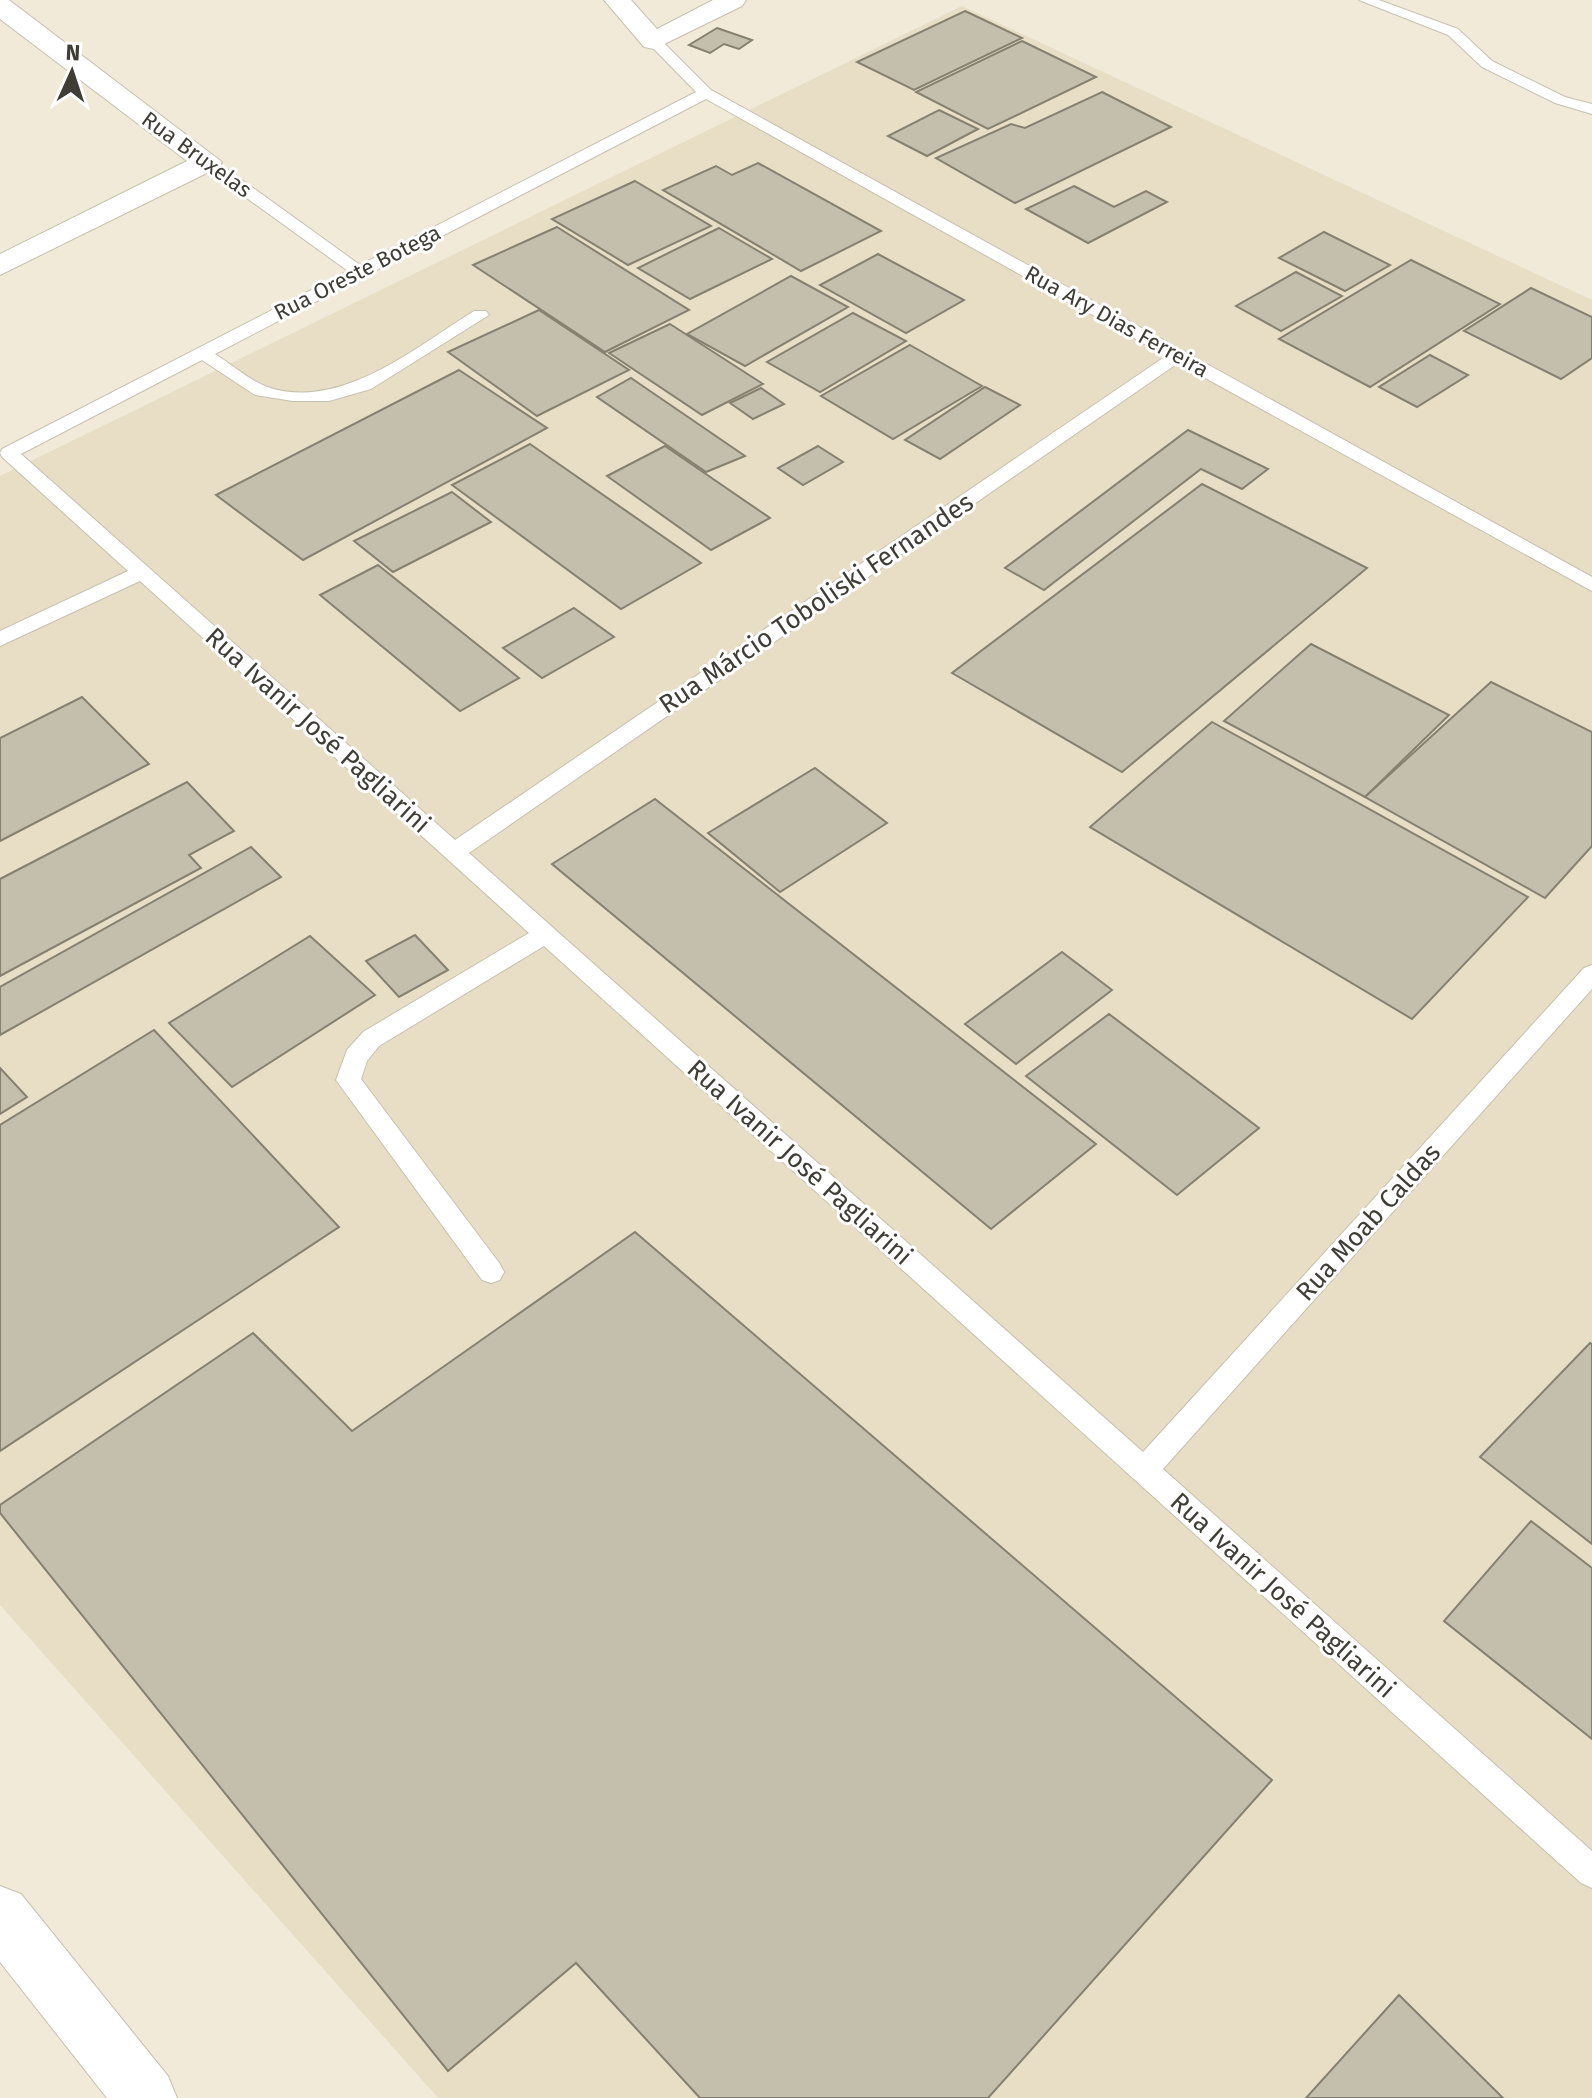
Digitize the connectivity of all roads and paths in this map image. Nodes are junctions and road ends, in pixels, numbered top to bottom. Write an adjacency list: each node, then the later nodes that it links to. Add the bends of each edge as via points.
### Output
1 (617, 0): 5 (street)
2 (733, 0): 5 (street)
3 (1366, 0): 7 (lane, via 1453,32 1487,64 1560,100)
4 (0, 6): 8 (street, Rua Bruxelas)
5 (654, 41): 6 (lane, Rua Ary Dias Ferreira)
6 (706, 93): 10 (lane, Rua Oreste Botega); 13 (lane, Rua Ary Dias Ferreira)
7 (1592, 109)
8 (207, 162): 9 (street); 10 (lane, Rua Bruxelas)
9 (0, 266)
10 (358, 271): 12 (lane, Rua Oreste Botega)
11 (480, 315): 12 (lane, via 365,385 329,396 261,391)
12 (202, 353): 14 (lane, Rua Oreste Botega)
13 (1178, 355): 16 (lane, Rua Ary Dias Ferreira); 18 (lane, Rua Márcio Toboliski Fernandes)
14 (9, 453): 15 (lane, Rua Ivanir José Pagliarini)
15 (142, 572): 17 (lane); 18 (lane, Rua Ivanir José Pagliarini)
16 (1592, 585)
17 (0, 639)
18 (454, 852): 19 (lane, Rua Ivanir José Pagliarini)
19 (545, 934): 21 (lane, via 371,1039 356,1057 348,1080); 22 (lane, Rua Ivanir José Pagliarini)
20 (1592, 974): 22 (lane, Rua Moab Caldas)
21 (491, 1272)
22 (1144, 1470): 23 (lane, Rua Ivanir José Pagliarini)
23 (1592, 1872)
24 (0, 1915): 25 (street)
25 (146, 2098)

